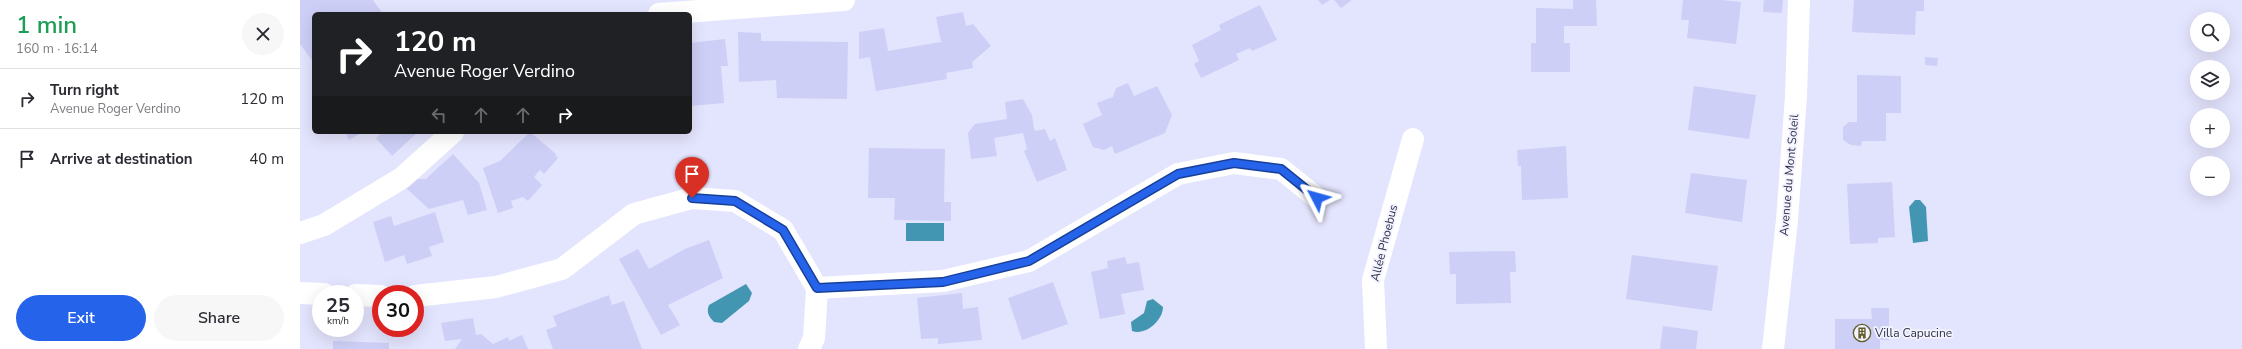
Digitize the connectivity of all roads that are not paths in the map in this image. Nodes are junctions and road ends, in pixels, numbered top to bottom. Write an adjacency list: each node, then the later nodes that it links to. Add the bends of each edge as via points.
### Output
1 (844, 0): 3 (street)
2 (1799, 0): 14 (street, Avenue du Mont Soleil, via 1796,96)
3 (685, 12)
4 (451, 134): 7 (street, via 402,178 324,225)
5 (1413, 139): 13 (street, Allée Phoebus, via 1373,280)
6 (1317, 198): 8 (street, via 1281,169 1234,163 1178,174 1029,261 943,282)
7 (300, 233)
8 (817, 288): 11 (street, via 783,230 735,201 692,198 634,214 562,269 496,287); 12 (street, via 814,338)
9 (300, 293): 10 (street)
10 (312, 294)
11 (424, 295)
12 (809, 349)
13 (1376, 349)
14 (1773, 349)

